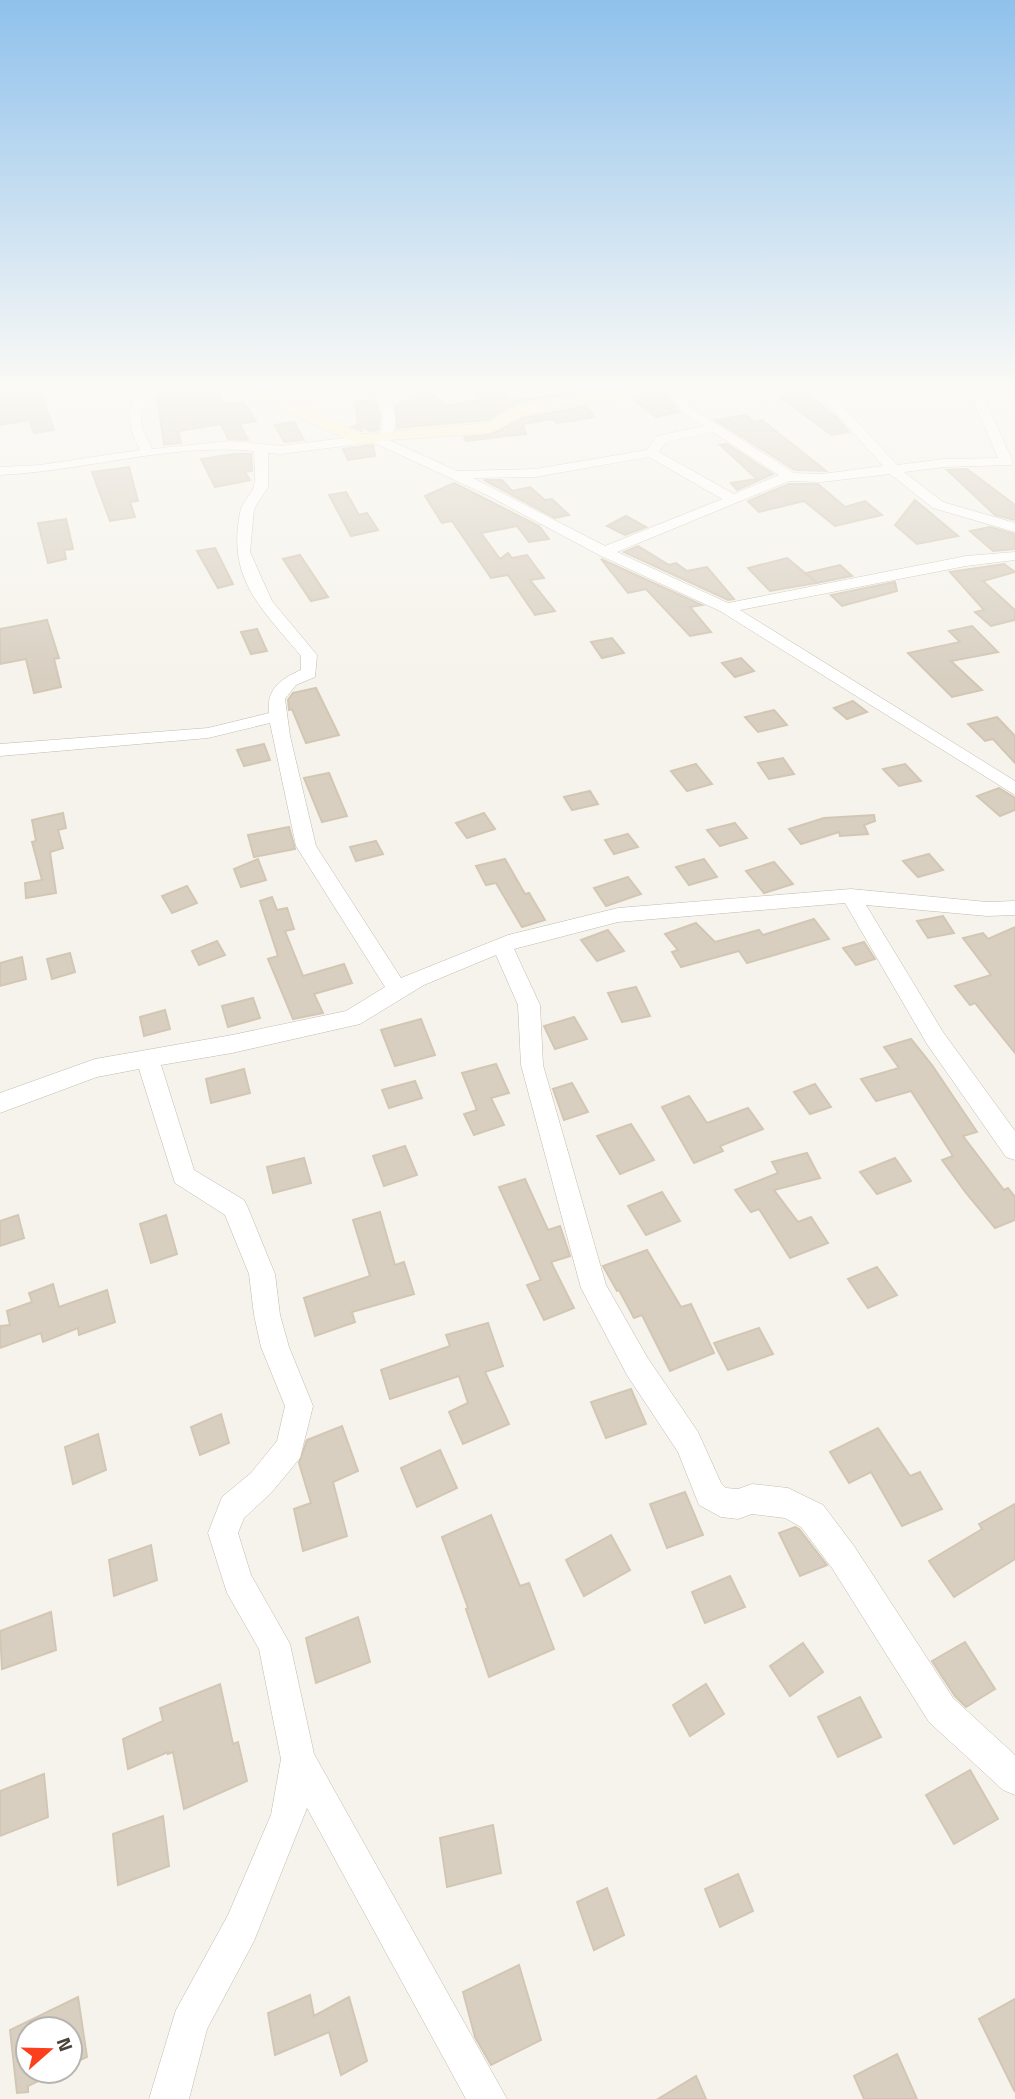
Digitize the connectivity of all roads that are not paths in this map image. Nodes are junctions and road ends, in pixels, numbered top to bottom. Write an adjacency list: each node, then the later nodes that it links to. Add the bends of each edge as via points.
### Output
1 (261, 482): 11 (street, via 247,509 243,552 265,603 309,655 309,673 290,681 276,699)
2 (469, 482): 8 (street)
3 (703, 482): 6 (street)
4 (778, 482): 6 (street)
5 (910, 482): 7 (street, via 953,513 986,517)
6 (733, 499): 8 (street)
7 (1015, 528)
8 (604, 552): 10 (street)
9 (1015, 556): 10 (street, via 966,561)
10 (726, 608): 13 (street)
11 (279, 716): 12 (street, via 208,733); 17 (street, via 306,846)
12 (0, 750)
13 (1015, 789)
14 (851, 896): 15 (street); 16 (street, via 618,915); 20 (street, via 935,1038)
15 (1015, 908)
16 (502, 945): 17 (street); 22 (street, via 529,1005 532,1065 594,1288 637,1366 688,1442 710,1494 738,1504 752,1499 788,1503 812,1516 941,1710)
17 (398, 990): 18 (street, via 352,1018 325,1026)
18 (148, 1059): 19 (street, via 94,1068); 21 (street, via 184,1176 235,1208 262,1274 275,1347 299,1406 290,1448 233,1508 223,1533 238,1582 274,1644)
19 (0, 1103)
20 (1015, 1150)
21 (298, 1759): 23 (street, via 288,1815 241,1928 189,2023); 24 (street)
22 (1015, 1778)
23 (169, 2099)
24 (487, 2099)

